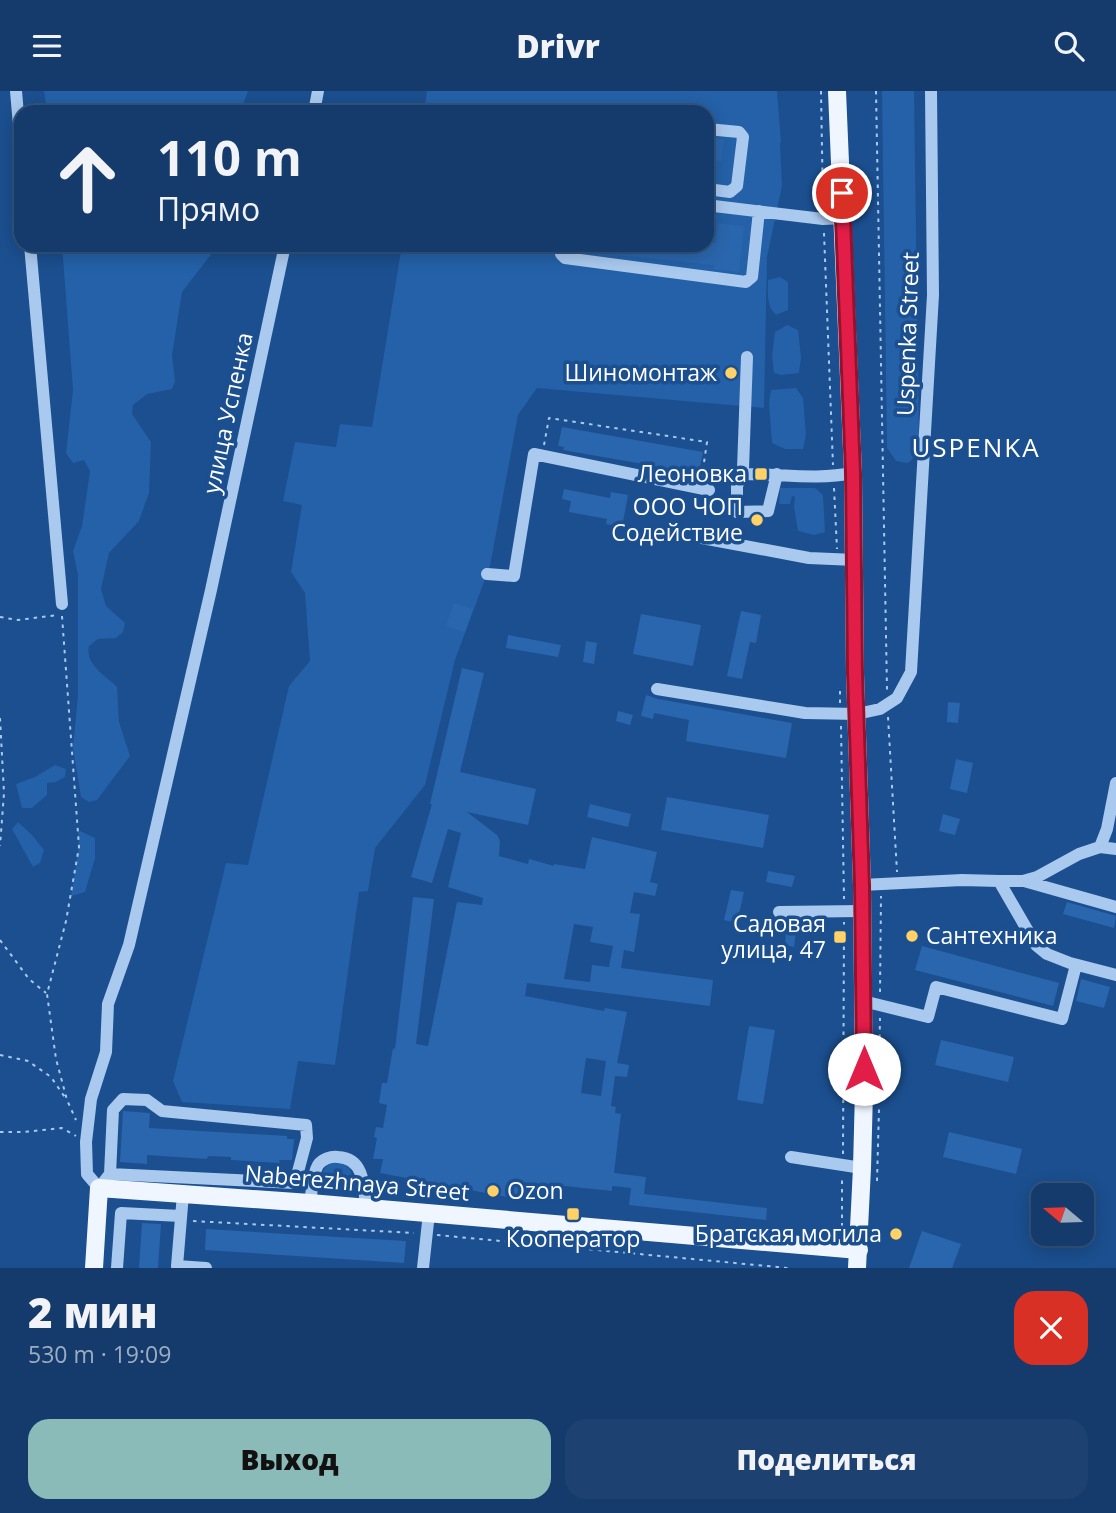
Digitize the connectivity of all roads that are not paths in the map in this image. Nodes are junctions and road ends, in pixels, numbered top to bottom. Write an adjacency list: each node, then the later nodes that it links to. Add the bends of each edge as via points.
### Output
1 (837, 91): 7 (main road)
2 (931, 91): 21 (street, Uspenka Street, via 933,295 911,672 897,698 880,709)
3 (714, 130): 4 (street, via 739,132 743,137 737,186 730,192)
4 (714, 190)
5 (714, 206): 6 (street)
6 (759, 211): 7 (street); 10 (street, via 752,277 746,282 565,258)
7 (843, 218): 12 (main road)
8 (31, 252): 19 (street)
9 (283, 252): 36 (street, улица Успенка, via 129,945 108,1004 106,1052 91,1099 86,1142 87,1174)
10 (561, 252)
11 (747, 357): 13 (street)
12 (853, 473): 14 (street, via 833,477); 17 (main road)
13 (745, 474): 14 (street); 14 (street, via 737,485 737,512 768,511)
14 (777, 474)
15 (705, 486): 18 (street, via 539,451 514,576)
16 (702, 538): 17 (street, via 809,558)
17 (846, 559): 21 (main road)
18 (487, 574)
19 (62, 604)
20 (657, 689): 21 (street, via 805,713)
21 (849, 714): 27 (main road)
22 (1116, 783): 23 (street)
23 (1100, 847): 24 (street); 26 (street)
24 (1116, 849)
25 (999, 881): 26 (street); 27 (street); 31 (street, via 1036,945)
26 (1023, 881): 28 (street)
27 (862, 885): 29 (main road)
28 (1116, 907)
29 (853, 911): 30 (street); 33 (main road)
30 (779, 912)
31 (1076, 965): 32 (street); 33 (street, via 1062,1019 936,988 928,1017)
32 (1116, 975)
33 (863, 1001): 35 (main road)
34 (791, 1157): 35 (street)
35 (862, 1168): 44 (main road)
36 (104, 1181): 37 (street); 37 (street, via 113,1110 123,1099 146,1100 162,1111 306,1125); 39 (main road, Naberezhnaya Street); 46 (main road)
37 (295, 1183): 38 (street)
38 (314, 1184): 40 (street); 41 (street, via 323,1161 348,1159 362,1175)
39 (183, 1194): 40 (main road, Naberezhnaya Street); 43 (street)
40 (310, 1203): 41 (main road, Naberezhnaya Street)
41 (366, 1208): 42 (main road, Naberezhnaya Street)
42 (429, 1213): 44 (main road, Naberezhnaya Street); 49 (street)
43 (181, 1218): 45 (street); 47 (street, via 121,1213)
44 (850, 1249): 50 (main road)
45 (177, 1267): 48 (street)
46 (94, 1268)
47 (117, 1268)
48 (206, 1268)
49 (424, 1268)
50 (857, 1268)

